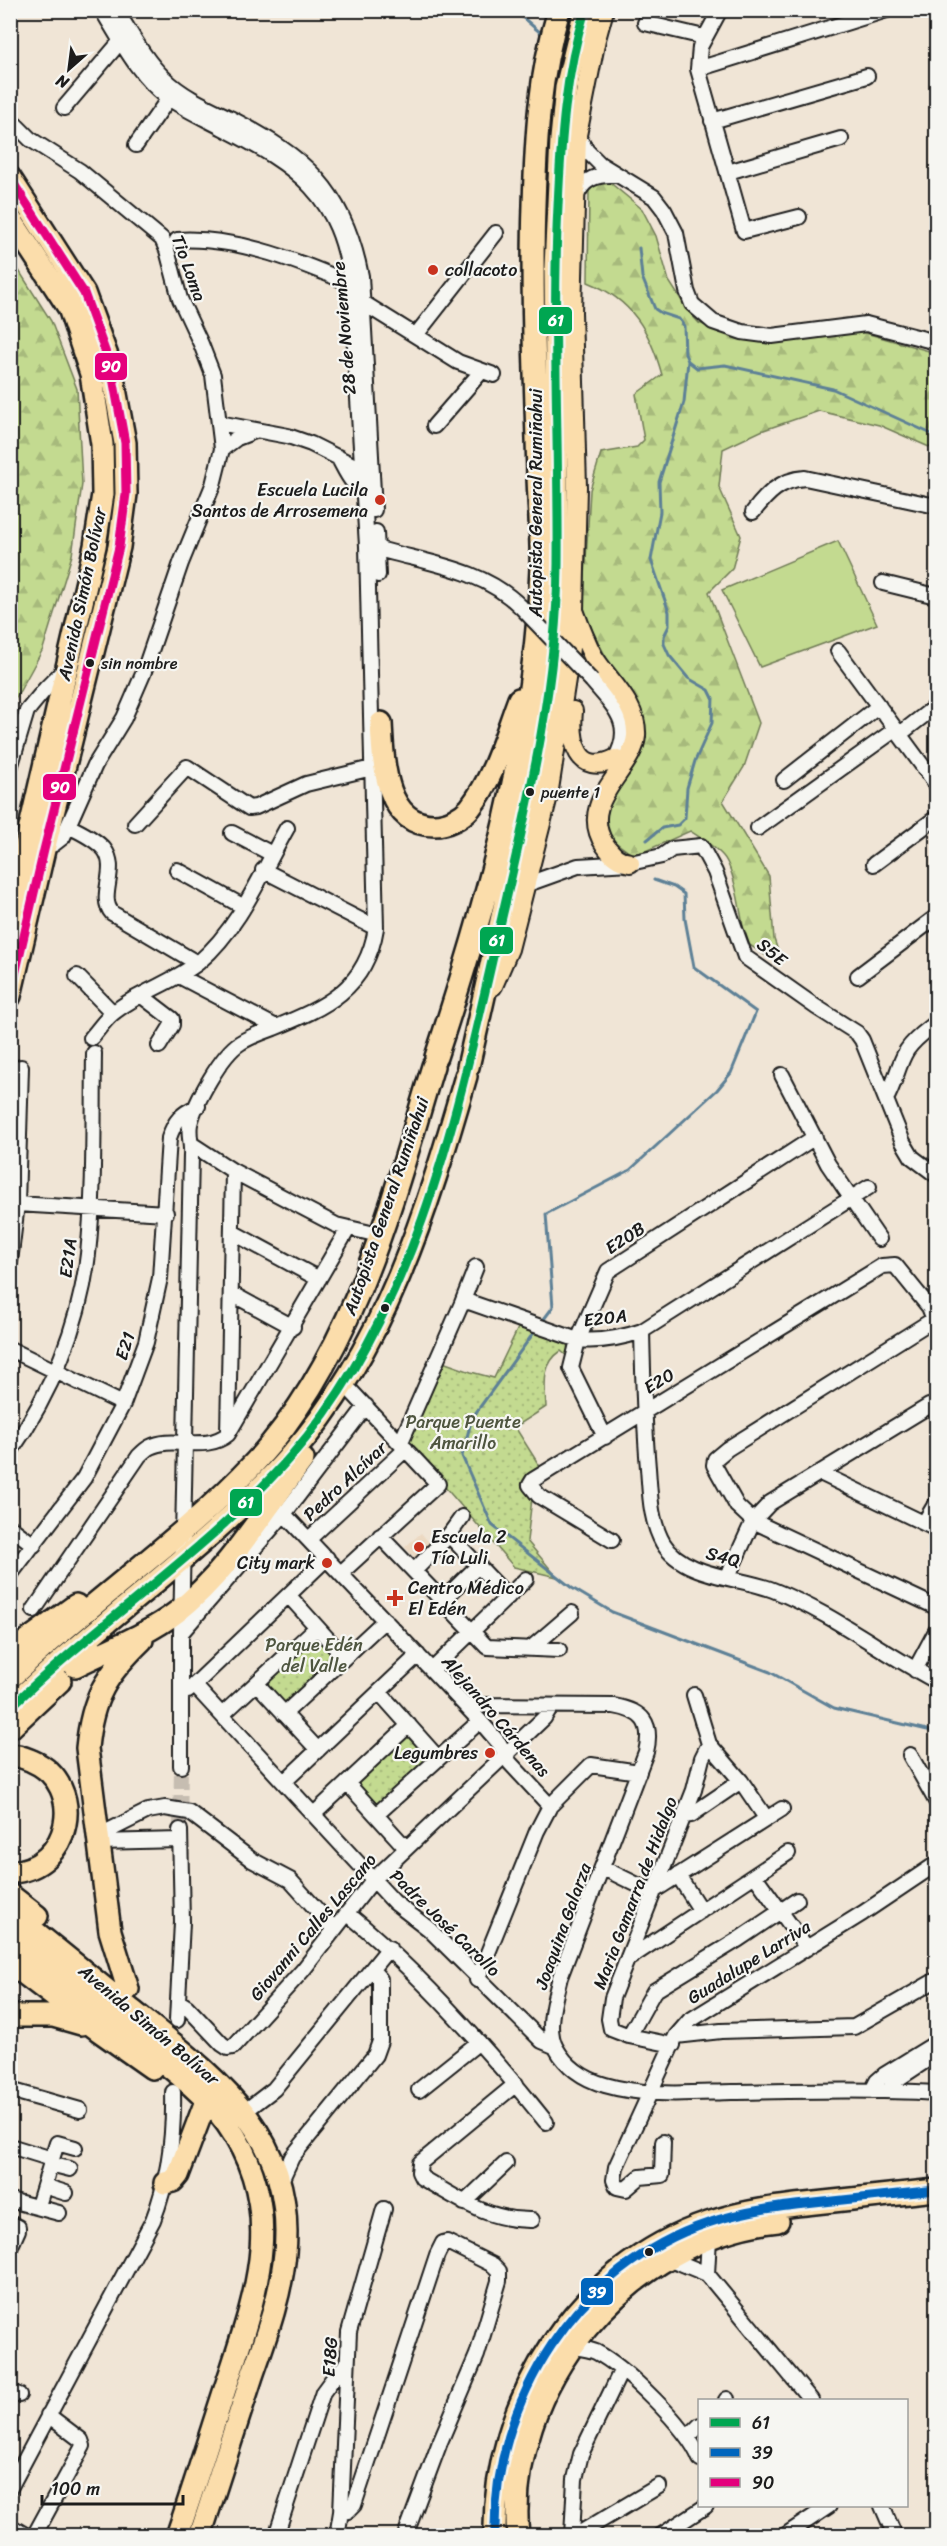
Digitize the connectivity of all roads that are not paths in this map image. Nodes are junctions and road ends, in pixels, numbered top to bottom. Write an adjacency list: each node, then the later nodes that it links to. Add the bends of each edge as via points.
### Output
1 (102, 10): 9 (street)
2 (116, 10): 9 (street, 28 de Noviembre)
3 (559, 10): 44 (highway, Autopista General Rumiñahui, via 541,85 536,132 532,261 541,566)
4 (585, 10): 75 (highway, Autopista General Rumiñahui, via 566,88 560,151 555,268 558,569 553,658 536,766)
5 (604, 10): 17 (main road)
6 (720, 10): 10 (street)
7 (887, 10): 11 (street)
8 (645, 23): 10 (street)
9 (125, 36): 13 (street, via 142,72); 14 (street); 28 (street, 28 de Noviembre, via 171,84 278,144 320,181 349,231 357,256)
10 (704, 36): 11 (street)
11 (698, 69): 16 (street)
12 (867, 76): 16 (street)
13 (169, 98): 19 (street); 28 (street, via 276,157 315,189 341,237)
14 (64, 108)
15 (10, 119): 31 (street, Tio Loma, via 30,139 80,171 162,238 180,299 213,375)
16 (712, 122): 20 (street)
17 (578, 135): 21 (street, via 587,151); 23 (main road)
18 (841, 139): 20 (street)
19 (136, 145)
20 (728, 172): 24 (street, via 745,232)
21 (615, 175): 23 (street, via 601,174 589,179 579,189); 30 (street, via 654,198 664,210 676,233 690,297 712,322 772,336 866,324)
22 (10, 178): 64 (highway, Avenida Simón Bolívar, via 84,293 111,367 124,443 126,494 119,547)
23 (575, 202): 43 (main road)
24 (799, 217)
25 (10, 218): 47 (highway, Avenida Simón Bolívar, via 69,308 91,374 102,444 103,494 95,546)
26 (496, 233): 29 (street)
27 (177, 240): 28 (street, via 226,243 286,258)
28 (357, 293): 29 (street); 36 (street, 28 de Noviembre)
29 (416, 335): 32 (street, via 487,374)
30 (936, 342)
31 (219, 423): 33 (street); 34 (street, Tio Loma)
32 (434, 426)
33 (255, 431): 34 (street); 35 (street, via 288,436)
34 (222, 449): 60 (street, via 213,485 143,674)
35 (338, 457): 36 (street); 37 (street, via 354,485)
36 (367, 473): 37 (street, 28 de Noviembre)
37 (368, 492): 40 (street, 28 de Noviembre)
38 (936, 506): 39 (street, via 805,478 779,484)
39 (753, 512)
40 (372, 547): 50 (street, 28 de Noviembre); 52 (street); 53 (street, bridge, via 493,583 521,607 592,681 621,719 623,740)
41 (883, 583): 42 (street)
42 (936, 596)
43 (574, 610): 46 (main road); 66 (main road, via 594,656 635,721 635,742 604,796 597,819 607,847)
44 (536, 651): 50 (highway, via 485,785 469,808 450,823 429,825 400,810 388,781); 72 (highway, Autopista General Rumiñahui, via 518,762)
45 (838, 651): 48 (street)
46 (568, 666): 53 (main road, via 576,684 571,733 575,748 586,761 596,765); 70 (main road, via 554,771)
47 (67, 667): 54 (street, via 27,711); 73 (highway, Avenida Simón Bolívar)
48 (879, 706): 51 (street); 56 (street)
49 (936, 706): 51 (street)
50 (381, 723): 52 (street, 28 de Noviembre)
51 (898, 732): 57 (street); 62 (street)
52 (372, 750): 55 (street)
53 (615, 759): 66 (main road, via 598,789 588,819 604,859)
54 (10, 768)
55 (372, 768): 59 (street, via 306,783 249,808 187,767); 76 (street)
56 (784, 780)
57 (936, 784)
58 (936, 818): 67 (street)
59 (135, 824)
60 (68, 826): 64 (street, via 63,837); 77 (street, via 96,842 110,857 107,907 112,913)
61 (287, 828): 65 (street)
62 (758, 828)
63 (232, 833): 65 (street)
64 (44, 846): 81 (highway, Avenida Simón Bolívar)
65 (272, 854): 69 (street)
66 (621, 864): 70 (street, S5E, via 578,866); 92 (street, S5E, via 662,856 672,849 701,846 715,873 745,957 857,1034)
67 (874, 864)
68 (177, 870): 71 (street)
69 (263, 870): 71 (street); 76 (street)
70 (525, 885): 84 (main road, via 509,949)
71 (244, 907): 77 (street, via 220,940)
72 (480, 913): 75 (highway); 100 (highway, Autopista General Rumiñahui)
73 (10, 914)
74 (936, 917): 80 (street)
75 (502, 919): 84 (highway, Autopista General Rumiñahui)
76 (376, 928): 86 (street, via 365,965 349,988 323,1006)
77 (196, 963): 79 (street)
78 (77, 976): 83 (street)
79 (179, 976): 82 (street); 86 (street)
80 (858, 976)
81 (10, 996)
82 (142, 996): 83 (street); 88 (street, via 172,1019)
83 (113, 1013): 87 (street)
84 (480, 1015): 102 (highway, Autopista General Rumiñahui)
85 (936, 1023): 92 (street, via 916,1038 906,1052)
86 (276, 1027): 93 (street, via 233,1049 217,1067)
87 (91, 1038)
88 (159, 1046)
89 (94, 1053): 103 (street, E21A)
90 (21, 1067): 101 (street)
91 (782, 1075): 94 (street)
92 (886, 1099): 97 (street, S5E, via 912,1157)
93 (198, 1106): 95 (street, via 190,1124); 104 (street, E21, via 182,1113 174,1123)
94 (815, 1137): 99 (street); 116 (street, E20B, via 608,1270)
95 (193, 1145): 96 (street); 126 (street)
96 (233, 1171): 105 (street); 106 (street)
97 (936, 1175)
98 (869, 1187): 99 (street, E20A)
99 (851, 1198): 108 (street); 115 (street, E20A)
100 (391, 1199): 102 (highway, via 403,1189 410,1189); 107 (highway, Autopista General Rumiñahui)
101 (17, 1204): 103 (street); 109 (street)
102 (427, 1208): 118 (highway, Autopista General Rumiñahui)
103 (91, 1209): 104 (street); 119 (street, E21A, via 79,1299)
104 (166, 1213): 121 (street, E21, via 160,1278 146,1342)
105 (348, 1229): 107 (street); 111 (street)
106 (232, 1232): 111 (street); 112 (street)
107 (378, 1235): 148 (highway, Autopista General Rumiñahui, via 358,1296 338,1340 288,1422 224,1494)
108 (879, 1239)
109 (10, 1262)
110 (476, 1267): 113 (street)
111 (319, 1279): 114 (street)
112 (232, 1294): 114 (street); 124 (street)
113 (462, 1303): 116 (street, E20A, via 469,1302); 127 (street)
114 (293, 1327): 124 (street)
115 (642, 1331): 116 (street, E20A, via 611,1339); 123 (street, S4Q)
116 (577, 1340): 125 (street, E20B, via 571,1368)
117 (10, 1350): 119 (street)
118 (355, 1366): 120 (highway); 152 (highway, Autopista General Rumiñahui, via 291,1455 226,1520)
119 (56, 1371): 121 (street); 128 (street, E21A)
120 (358, 1399): 127 (street); 131 (street); 157 (highway, via 226,1561 178,1611)
121 (123, 1404): 140 (street, E21, via 84,1478)
122 (933, 1408): 129 (street)
123 (643, 1412): 125 (street, E20); 133 (street, E20, via 882,1266 895,1265 929,1307 933,1317 927,1325 715,1459 716,1471 737,1506); 146 (street, S4Q, via 652,1513 664,1545 698,1570)
124 (228, 1434): 126 (street, via 214,1442)
125 (605, 1437): 139 (street, E20, via 538,1476 530,1485 539,1496)
126 (185, 1444): 154 (street, via 162,1443 139,1456); 161 (street)
127 (403, 1445): 137 (street, via 438,1484); 138 (street, Pedro Alcívar)
128 (10, 1452)
129 (820, 1473): 133 (street, via 770,1503); 134 (street)
130 (936, 1503): 134 (street)
131 (284, 1514): 138 (street, Alejandro Cárdenas); 161 (street)
132 (462, 1517): 136 (street)
133 (753, 1521): 146 (street); 153 (street)
134 (930, 1526)
135 (10, 1527): 140 (street)
136 (449, 1535): 142 (street); 143 (street)
137 (380, 1536): 143 (street); 144 (street)
138 (309, 1539): 141 (street, Alejandro Cárdenas)
139 (612, 1540)
140 (34, 1545): 145 (street, E21)
141 (327, 1558): 144 (street, Alejandro Cárdenas); 149 (street)
142 (479, 1565): 150 (street); 151 (street)
143 (414, 1571): 151 (street)
144 (341, 1572): 156 (street, Alejandro Cárdenas)
145 (10, 1575)
146 (728, 1576): 170 (street, S4Q, via 773,1590 836,1620)
147 (526, 1579): 150 (street)
148 (116, 1586): 162 (highway, via 98,1590); 171 (highway, Autopista General Rumiñahui)
149 (289, 1596): 158 (street); 174 (street)
150 (508, 1597): 160 (street)
151 (442, 1601): 160 (street)
152 (129, 1605): 168 (highway); 180 (highway, Autopista General Rumiñahui)
153 (936, 1607)
154 (34, 1610)
155 (572, 1613): 163 (street)
156 (385, 1620): 166 (street, Alejandro Cárdenas); 167 (street)
157 (156, 1627): 168 (highway); 204 (highway, via 112,1672 99,1692 90,1719 87,1748)
158 (317, 1627): 167 (street); 173 (street)
159 (936, 1631): 170 (street)
160 (471, 1632): 163 (street, via 486,1647); 169 (street)
161 (181, 1633): 177 (street)
162 (20, 1641): 165 (highway)
163 (530, 1649): 164 (street)
164 (559, 1650)
165 (10, 1653)
166 (418, 1655): 169 (street, Alejandro Cárdenas); 175 (street)
167 (344, 1657): 182 (street)
168 (75, 1666): 185 (highway)
169 (432, 1670): 178 (street, Alejandro Cárdenas)
170 (915, 1670): 172 (street, S4Q)
171 (10, 1678)
172 (936, 1681)
173 (257, 1684): 181 (street); 182 (street)
174 (195, 1686): 177 (street); 181 (street, Padre José Carollo)
175 (379, 1692): 184 (street); 187 (street)
176 (694, 1695): 186 (street)
177 (182, 1696): 192 (street)
178 (465, 1705): 179 (street, Joaquina Galarza); 183 (street, Alejandro Cárdenas)
179 (551, 1706): 188 (street, Giovanni Calles Lascano, via 544,1718); 193 (street, Joaquina Galarza, via 614,1706 640,1716 649,1737)
180 (10, 1708)
181 (223, 1714): 195 (street, Padre José Carollo)
182 (284, 1714): 187 (street)
183 (480, 1721): 188 (street, Alejandro Cárdenas); 191 (street)
184 (409, 1725): 191 (street); 196 (street)
185 (10, 1728)
186 (709, 1744): 194 (street); 202 (street, Maria Gamarra de Hidalgo)
187 (318, 1750): 195 (street)
188 (506, 1754): 198 (street, Alejandro Cárdenas); 205 (street, Giovanni Calles Lascano)
189 (10, 1755): 209 (highway, via 42,1766 60,1786 67,1812 62,1838 46,1859 23,1872)
190 (910, 1755): 197 (street)
191 (438, 1758): 201 (street)
192 (181, 1766)
193 (639, 1772): 198 (street, via 590,1766); 208 (street, Joaquina Galarza)
194 (741, 1781): 202 (street, via 691,1815); 203 (street)
195 (284, 1782): 200 (street, Padre José Carollo)
196 (347, 1783): 200 (street); 201 (street)
197 (936, 1801)
198 (550, 1806): 227 (street, Alejandro Cárdenas)
199 (782, 1809): 203 (street)
200 (314, 1814): 212 (street, Padre José Carollo)
201 (376, 1815): 205 (street)
202 (683, 1816): 213 (street, Maria Gamarra de Hidalgo)
203 (765, 1818): 210 (street)
204 (98, 1839): 220 (street, via 148,1811 165,1808 189,1812 252,1860 290,1880); 229 (highway, via 110,1931); 230 (street, via 180,1835)
205 (406, 1848): 212 (street, Giovanni Calles Lascano)
206 (788, 1853): 211 (street)
207 (936, 1864): 223 (street, Guadalupe Larriva)
208 (603, 1868): 213 (street); 238 (street, Joaquina Galarza, via 560,1977 553,2012)
209 (10, 1872)
210 (678, 1875): 213 (street); 216 (street)
211 (755, 1876): 216 (street); 217 (street)
212 (373, 1880): 219 (street, Giovanni Calles Lascano); 227 (street, Padre José Carollo, via 429,1929)
213 (652, 1892): 224 (street, Maria Gamarra de Hidalgo)
214 (10, 1895): 229 (highway)
215 (797, 1899): 217 (street)
216 (701, 1911): 224 (street)
217 (780, 1911): 223 (street); 234 (street, via 654,1991)
218 (10, 1912): 240 (highway, Avenida Simón Bolívar)
219 (347, 1913): 220 (street, Giovanni Calles Lascano); 222 (street)
220 (334, 1929): 230 (street, Giovanni Calles Lascano, via 233,2047 222,2044)
221 (10, 1938): 249 (highway, Avenida Simón Bolívar)
222 (389, 1948): 226 (street); 236 (street)
223 (807, 1948): 235 (street, Guadalupe Larriva, via 689,2021)
224 (628, 1959): 234 (street, Maria Gamarra de Hidalgo, via 612,1998 609,2027)
225 (10, 1963): 233 (highway)
226 (372, 1970): 251 (street, via 274,2089); 260 (street, via 380,1979 378,2048 292,2157)
227 (477, 1980): 238 (street, Padre José Carollo, via 542,2042)
228 (936, 1980): 235 (street, via 854,2028 721,2031)
229 (128, 1989): 240 (highway)
230 (179, 2002): 232 (street)
231 (10, 2016): 233 (highway, via 52,2016)
232 (177, 2020)
233 (98, 2030): 249 (highway, via 141,2062)
234 (629, 2036): 235 (street)
235 (675, 2040): 247 (street, Guadalupe Larriva)
236 (479, 2042): 241 (street); 243 (street)
237 (936, 2043): 245 (street, via 884,2075)
238 (554, 2046): 247 (street, via 571,2068 586,2078 623,2089)
239 (936, 2054): 244 (street, via 896,2080)
240 (196, 2061): 251 (highway, Avenida Simón Bolívar)
241 (516, 2084): 252 (street); 265 (street, via 420,2163 422,2178)
242 (10, 2090): 250 (street)
243 (419, 2090)
244 (889, 2090): 245 (street); 248 (street)
245 (872, 2091): 247 (street)
246 (173, 2092): 259 (street)
247 (652, 2092): 253 (street, Guadalupe Larriva, via 616,2168 615,2184 620,2190 640,2177 662,2175)
248 (936, 2093)
249 (200, 2096): 259 (highway, via 178,2175 174,2181); 295 (highway, Avenida Simón Bolívar, via 226,2122 253,2172 262,2221 261,2260 255,2298)
250 (80, 2110)
251 (244, 2112): 260 (highway, Avenida Simón Bolívar, via 259,2133)
252 (546, 2122)
253 (663, 2142)
254 (10, 2146): 256 (street)
255 (75, 2148): 256 (street, via 57,2143)
256 (51, 2162): 258 (street); 261 (street)
257 (506, 2163): 265 (street)
258 (70, 2169)
259 (165, 2183): 282 (street, via 153,2220)
260 (280, 2183): 296 (highway, Avenida Simón Bolívar, via 286,2229 277,2301)
261 (44, 2186): 263 (street); 267 (street)
262 (936, 2190): 300 (highway, via 756,2210 708,2223 647,2251 603,2284 547,2352 518,2405 502,2465)
263 (66, 2193)
264 (10, 2200): 267 (street)
265 (464, 2203): 270 (street, via 501,2219)
266 (936, 2204): 272 (highway, via 765,2222)
267 (38, 2206): 269 (street)
268 (384, 2209): 279 (street, E18G, via 349,2332)
269 (59, 2213)
270 (532, 2220)
271 (10, 2223): 273 (street, via 18,2227)
272 (709, 2238): 274 (highway); 275 (street)
273 (10, 2248)
274 (668, 2258): 275 (street); 276 (highway, via 613,2299)
275 (707, 2274): 281 (street)
276 (587, 2327): 277 (highway); 278 (street)
277 (573, 2347): 278 (street); 301 (highway, via 542,2397 525,2448 518,2481)
278 (595, 2352): 280 (street)
279 (346, 2365): 291 (street, E18G); 297 (street, via 323,2392)
280 (621, 2371): 284 (street); 302 (street, via 581,2454 575,2478)
281 (810, 2399)
282 (48, 2415): 287 (street); 294 (street, via 81,2440 83,2446)
283 (698, 2426): 284 (street)
284 (688, 2437): 285 (street)
285 (698, 2457)
286 (659, 2486): 302 (street)
287 (10, 2488)
288 (703, 2507): 303 (street)
289 (826, 2507): 304 (street)
290 (883, 2507): 305 (street)
291 (341, 2512): 298 (street, E18G); 299 (street, via 354,2505 436,2255 447,2242 493,2265 499,2271 499,2281 477,2355)
292 (10, 2526): 293 (street)
293 (27, 2535)
294 (34, 2535)
295 (177, 2535)
296 (200, 2535)
297 (276, 2535)
298 (338, 2535)
299 (405, 2535)
300 (495, 2535)
301 (518, 2535)
302 (574, 2535)
303 (660, 2535)
304 (784, 2535)
305 (895, 2535)

